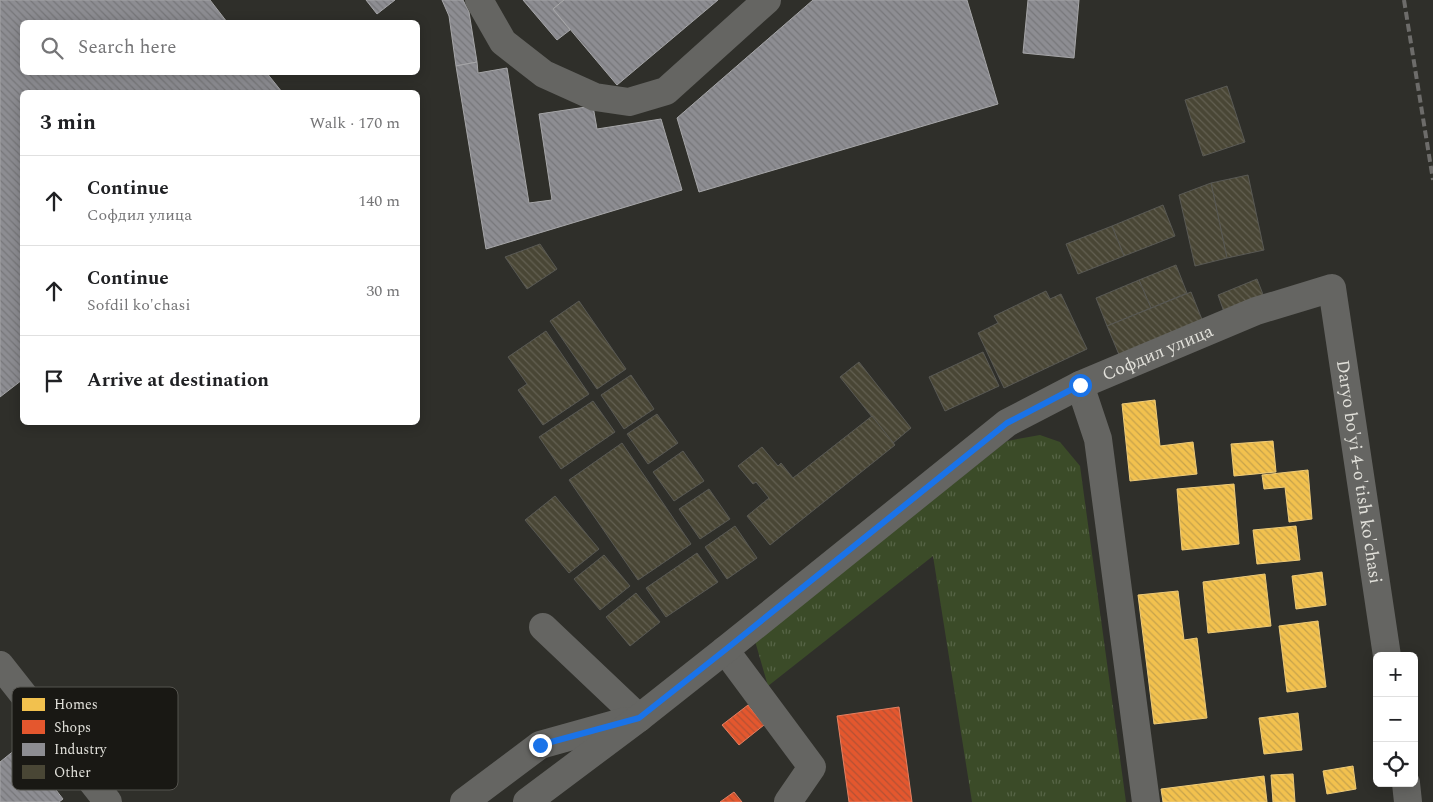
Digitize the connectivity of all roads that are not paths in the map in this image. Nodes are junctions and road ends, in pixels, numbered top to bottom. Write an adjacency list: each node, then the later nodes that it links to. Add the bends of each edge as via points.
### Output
1 (479, 0): 2 (street, via 503,42 544,74 594,97 630,102 666,92)
2 (767, 0)
3 (1332, 288): 4 (street, Софдил улица, via 1256,311); 7 (street, Daryo bo'yi 4-o'tish ko'chasi)
4 (1080, 385): 6 (street, Софдил улица, via 1007,423); 17 (street, via 1098,439)
5 (543, 627): 10 (street)
6 (725, 650): 10 (street, Софдил улица); 16 (street, via 812,767)
7 (1386, 652)
8 (0, 665): 9 (street)
9 (17, 687)
10 (639, 718): 14 (street, via 540,745); 15 (street, Софдил улица)
11 (1406, 787): 18 (street)
12 (99, 790): 13 (street)
13 (108, 802)
14 (464, 802)
15 (527, 802)
16 (788, 802)
17 (1146, 802)
18 (1408, 802)

